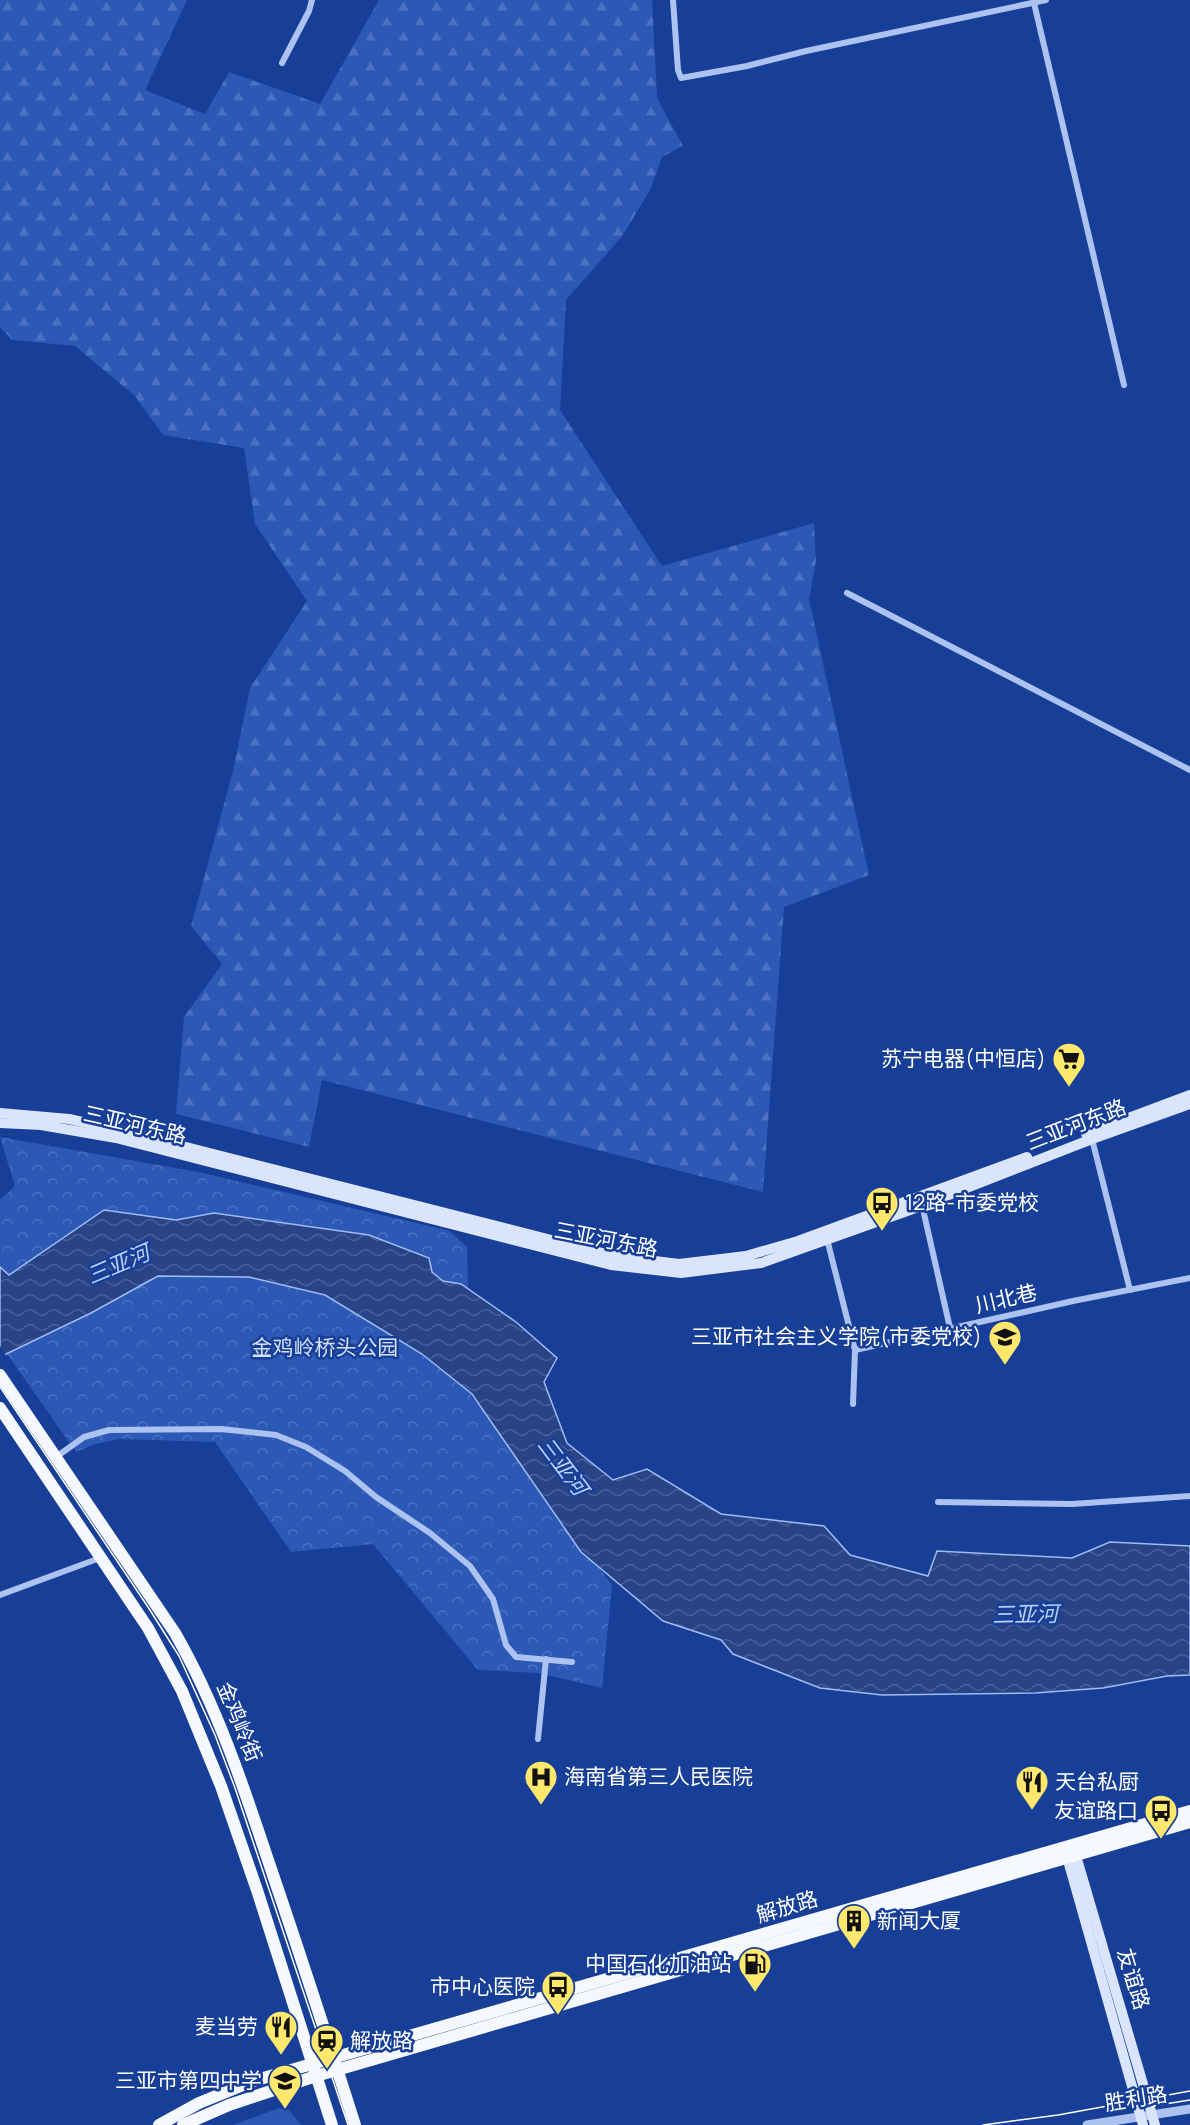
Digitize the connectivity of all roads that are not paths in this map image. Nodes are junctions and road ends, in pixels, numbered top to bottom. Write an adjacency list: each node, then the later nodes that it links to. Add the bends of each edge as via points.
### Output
1 (312, 0): 5 (street)
2 (673, 0): 4 (street, via 681,78)
3 (1046, 0): 4 (street)
4 (1034, 3): 6 (street)
5 (282, 63)
6 (1124, 385)
7 (847, 592): 8 (street)
8 (1190, 770)
9 (1190, 1095): 11 (main road, 三亚河东路, via 798,1241 746,1256 679,1264 614,1256 79,1122)
10 (1190, 1104): 13 (main road, 三亚河东路)
11 (0, 1113)
12 (0, 1123): 15 (main road, 三亚河东路, via 41,1125 116,1138 611,1265 681,1273 761,1263)
13 (1092, 1140): 14 (main road, 三亚河东路); 17 (street)
14 (922, 1205): 15 (main road, 三亚河东路); 18 (street)
15 (827, 1239): 19 (street)
16 (1190, 1278): 17 (street, 川北巷)
17 (1130, 1290): 18 (street, 川北巷)
18 (950, 1328): 19 (street, 川北巷)
19 (855, 1350): 21 (street)
20 (0, 1375): 23 (main road, 金鸡岭街)
21 (854, 1404)
22 (0, 1408): 26 (main road, 金鸡岭街)
23 (56, 1457): 28 (street, via 84,1437 109,1430 221,1429 276,1435 306,1446 430,1533 470,1566 493,1599 506,1645 516,1657); 34 (main road, 金鸡岭街, via 176,1633 212,1702)
24 (1190, 1496): 25 (street, via 1072,1504)
25 (938, 1502)
26 (100, 1558): 27 (street); 35 (main road, 金鸡岭街, via 165,1657 203,1737)
27 (0, 1595)
28 (546, 1659): 29 (street); 30 (street)
29 (572, 1662)
30 (538, 1739)
31 (1190, 1811): 33 (main road, 解放路)
32 (1190, 1822): 33 (main road, 解放路)
33 (1070, 1851): 34 (main road, 解放路); 37 (main road, 友谊路); 38 (main road, 友谊路)
34 (336, 2064): 35 (main road, 解放路); 42 (main road, 金鸡岭街)
35 (314, 2070): 39 (main road, 解放路, via 253,2081); 40 (main road, 解放路); 41 (main road, 金鸡岭街)
36 (1190, 2109): 37 (street, 胜利路)
37 (1154, 2120): 38 (street, 胜利路)
38 (1142, 2121): 43 (street, 胜利路)
39 (159, 2125)
40 (183, 2125)
41 (332, 2125)
42 (355, 2125)
43 (1087, 2125)

